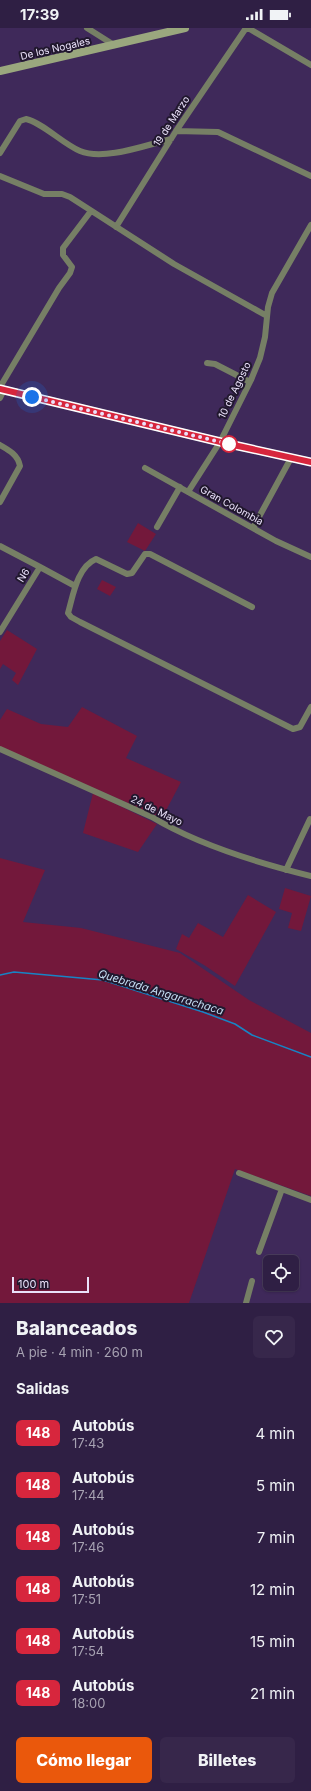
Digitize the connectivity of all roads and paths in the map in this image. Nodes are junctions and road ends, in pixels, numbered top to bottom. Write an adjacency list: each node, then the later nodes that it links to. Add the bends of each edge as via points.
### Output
1 (87, 28): 4 (street)
2 (185, 28): 4 (street, De los Nogales)
3 (247, 28): 5 (street); 7 (street, 19 de Marzo)
4 (114, 46): 6 (street, De los Nogales)
5 (311, 65)
6 (0, 71)
7 (176, 131): 8 (street, 19 de Marzo); 11 (street, via 218,132)
8 (171, 139): 9 (street, via 109,154 93,153 80,151 26,119 20,121); 14 (street, 19 de Marzo)
9 (0, 153)
10 (0, 176): 12 (street, via 44,194 62,194 70,197)
11 (311, 176)
12 (91, 211): 14 (street); 18 (street, via 63,248 63,256 72,266 70,273)
13 (311, 225): 15 (street, 10 de Agosto, via 272,293)
14 (116, 227): 15 (street, via 174,264)
15 (267, 316): 17 (street, 10 de Agosto, via 260,358)
16 (207, 363): 17 (street, via 215,364)
17 (250, 382): 20 (street, 10 de Agosto)
18 (2, 389): 19 (street); 20 (street)
19 (0, 398)
20 (220, 442): 22 (street); 26 (street, 10 de Agosto)
21 (0, 445): 27 (street, via 12,452 20,466)
22 (291, 458): 23 (street); 29 (street)
23 (311, 462)
24 (145, 468): 25 (street, Gran Colombia)
25 (180, 488): 26 (street, Gran Colombia); 28 (street)
26 (188, 492): 29 (street, Gran Colombia)
27 (0, 502)
28 (157, 527)
29 (253, 528): 31 (street, Gran Colombia)
30 (0, 546): 32 (street, N6)
31 (311, 557)
32 (40, 567): 33 (street); 35 (street, N6)
33 (75, 586): 34 (street, via 91,561 96,559 127,574 132,573 143,556 150,554); 36 (street, via 68,614 71,618 292,729 300,727)
34 (252, 607)
35 (0, 632)
36 (311, 707)
37 (0, 749): 39 (street, 24 de Mayo, via 152,817 172,830)
38 (310, 818): 39 (street)
39 (286, 870): 40 (street, 24 de Mayo)
40 (311, 876)
41 (238, 1173): 42 (street)
42 (282, 1189): 43 (street); 44 (street)
43 (311, 1200)
44 (259, 1252)
45 (252, 1281): 46 (street)
46 (246, 1303)

